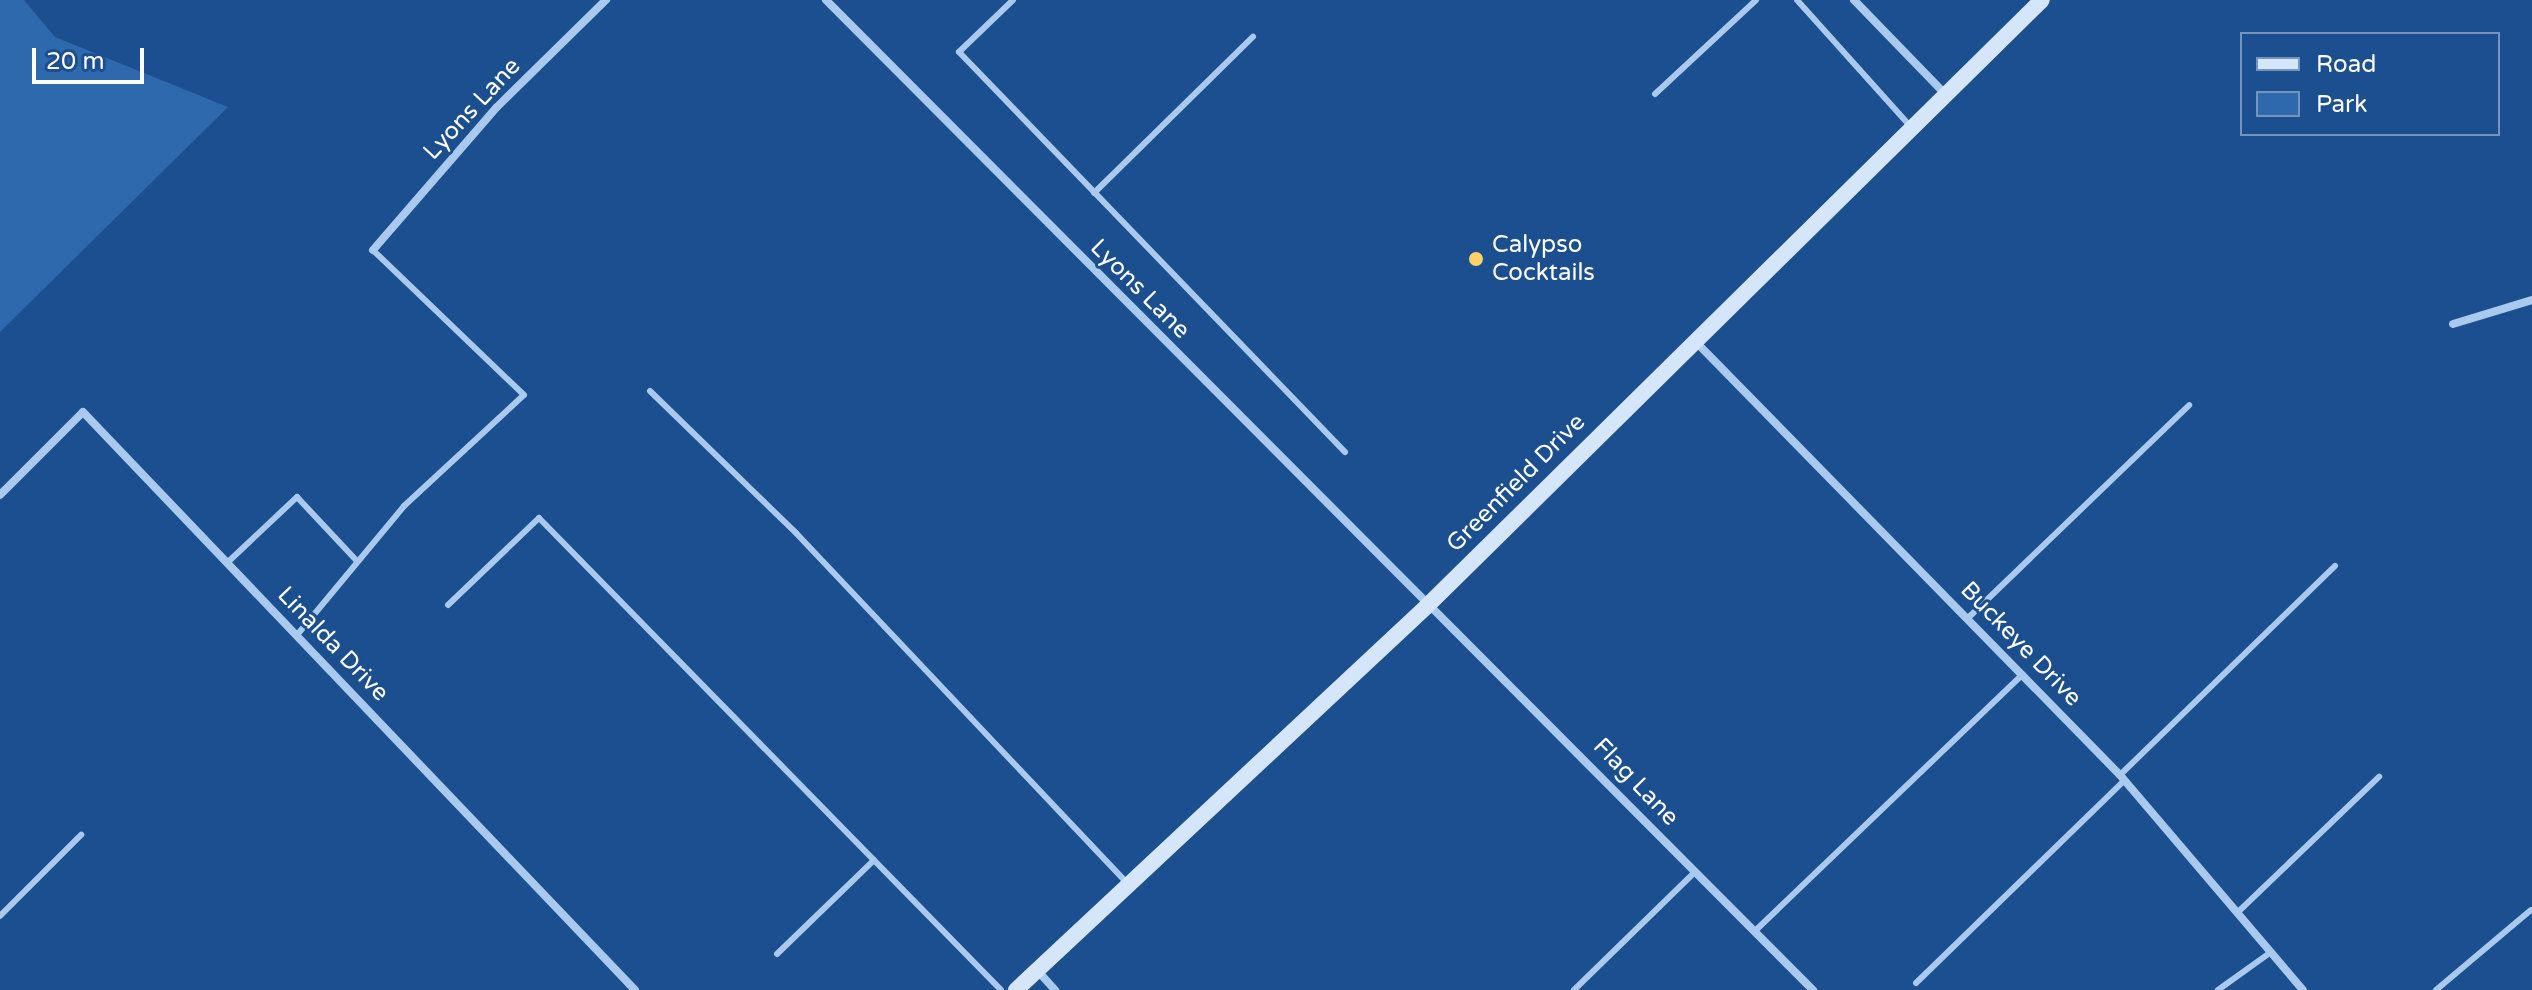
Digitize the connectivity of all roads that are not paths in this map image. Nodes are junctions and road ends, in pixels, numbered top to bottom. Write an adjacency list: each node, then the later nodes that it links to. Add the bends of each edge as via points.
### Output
1 (606, 0): 13 (street, Lyons Lane, via 497,107)
2 (826, 0): 25 (street, Lyons Lane)
3 (1013, 0): 12 (lane, via 959,52)
4 (1756, 0): 9 (lane)
5 (1797, 0): 11 (lane)
6 (1854, 0): 10 (street)
7 (2042, 0): 10 (main road, Greenfield Drive)
8 (1253, 37): 12 (lane)
9 (1655, 94)
10 (1945, 94): 11 (main road, Greenfield Drive)
11 (1912, 128): 16 (main road, Greenfield Drive)
12 (1094, 193): 19 (lane)
13 (373, 250): 21 (lane, via 524,395 404,506)
14 (2532, 300): 15 (street)
15 (2453, 324)
16 (1695, 340): 25 (main road, Greenfield Drive); 26 (street, Buckeye Drive)
17 (650, 391): 34 (lane, via 796,533)
18 (2189, 405): 26 (lane)
19 (1345, 452)
20 (0, 495): 22 (street, Linalda Drive, via 83,412)
21 (356, 560): 22 (lane, via 297,497); 27 (lane)
22 (228, 562): 27 (street, Linalda Drive)
23 (2335, 566): 30 (lane)
24 (448, 605): 32 (lane, via 539,518)
25 (1427, 606): 33 (street, Flag Lane, via 1474,645); 34 (main road, Greenfield Drive)
26 (1968, 618): 28 (street, Buckeye Drive)
27 (297, 635): 43 (street, Linalda Drive)
28 (2023, 674): 30 (street, Buckeye Drive); 38 (lane)
29 (2379, 777): 36 (lane)
30 (2122, 778): 36 (street, Buckeye Drive); 42 (lane)
31 (81, 835): 37 (lane)
32 (874, 860): 40 (lane); 44 (lane)
33 (1696, 871): 38 (street, Flag Lane); 47 (lane)
34 (1128, 884): 41 (main road, Greenfield Drive)
35 (2531, 910): 51 (lane)
36 (2237, 913): 39 (street, Buckeye Drive)
37 (0, 916)
38 (1755, 931): 48 (street, Flag Lane)
39 (2271, 952): 49 (lane); 50 (street, Buckeye Drive)
40 (777, 954)
41 (1036, 970): 45 (main road, Greenfield Drive); 46 (street)
42 (1916, 983)
43 (635, 990)
44 (1001, 990)
45 (1016, 990)
46 (1055, 990)
47 (1574, 990)
48 (1813, 990)
49 (2218, 990)
50 (2303, 990)
51 (2436, 990)

